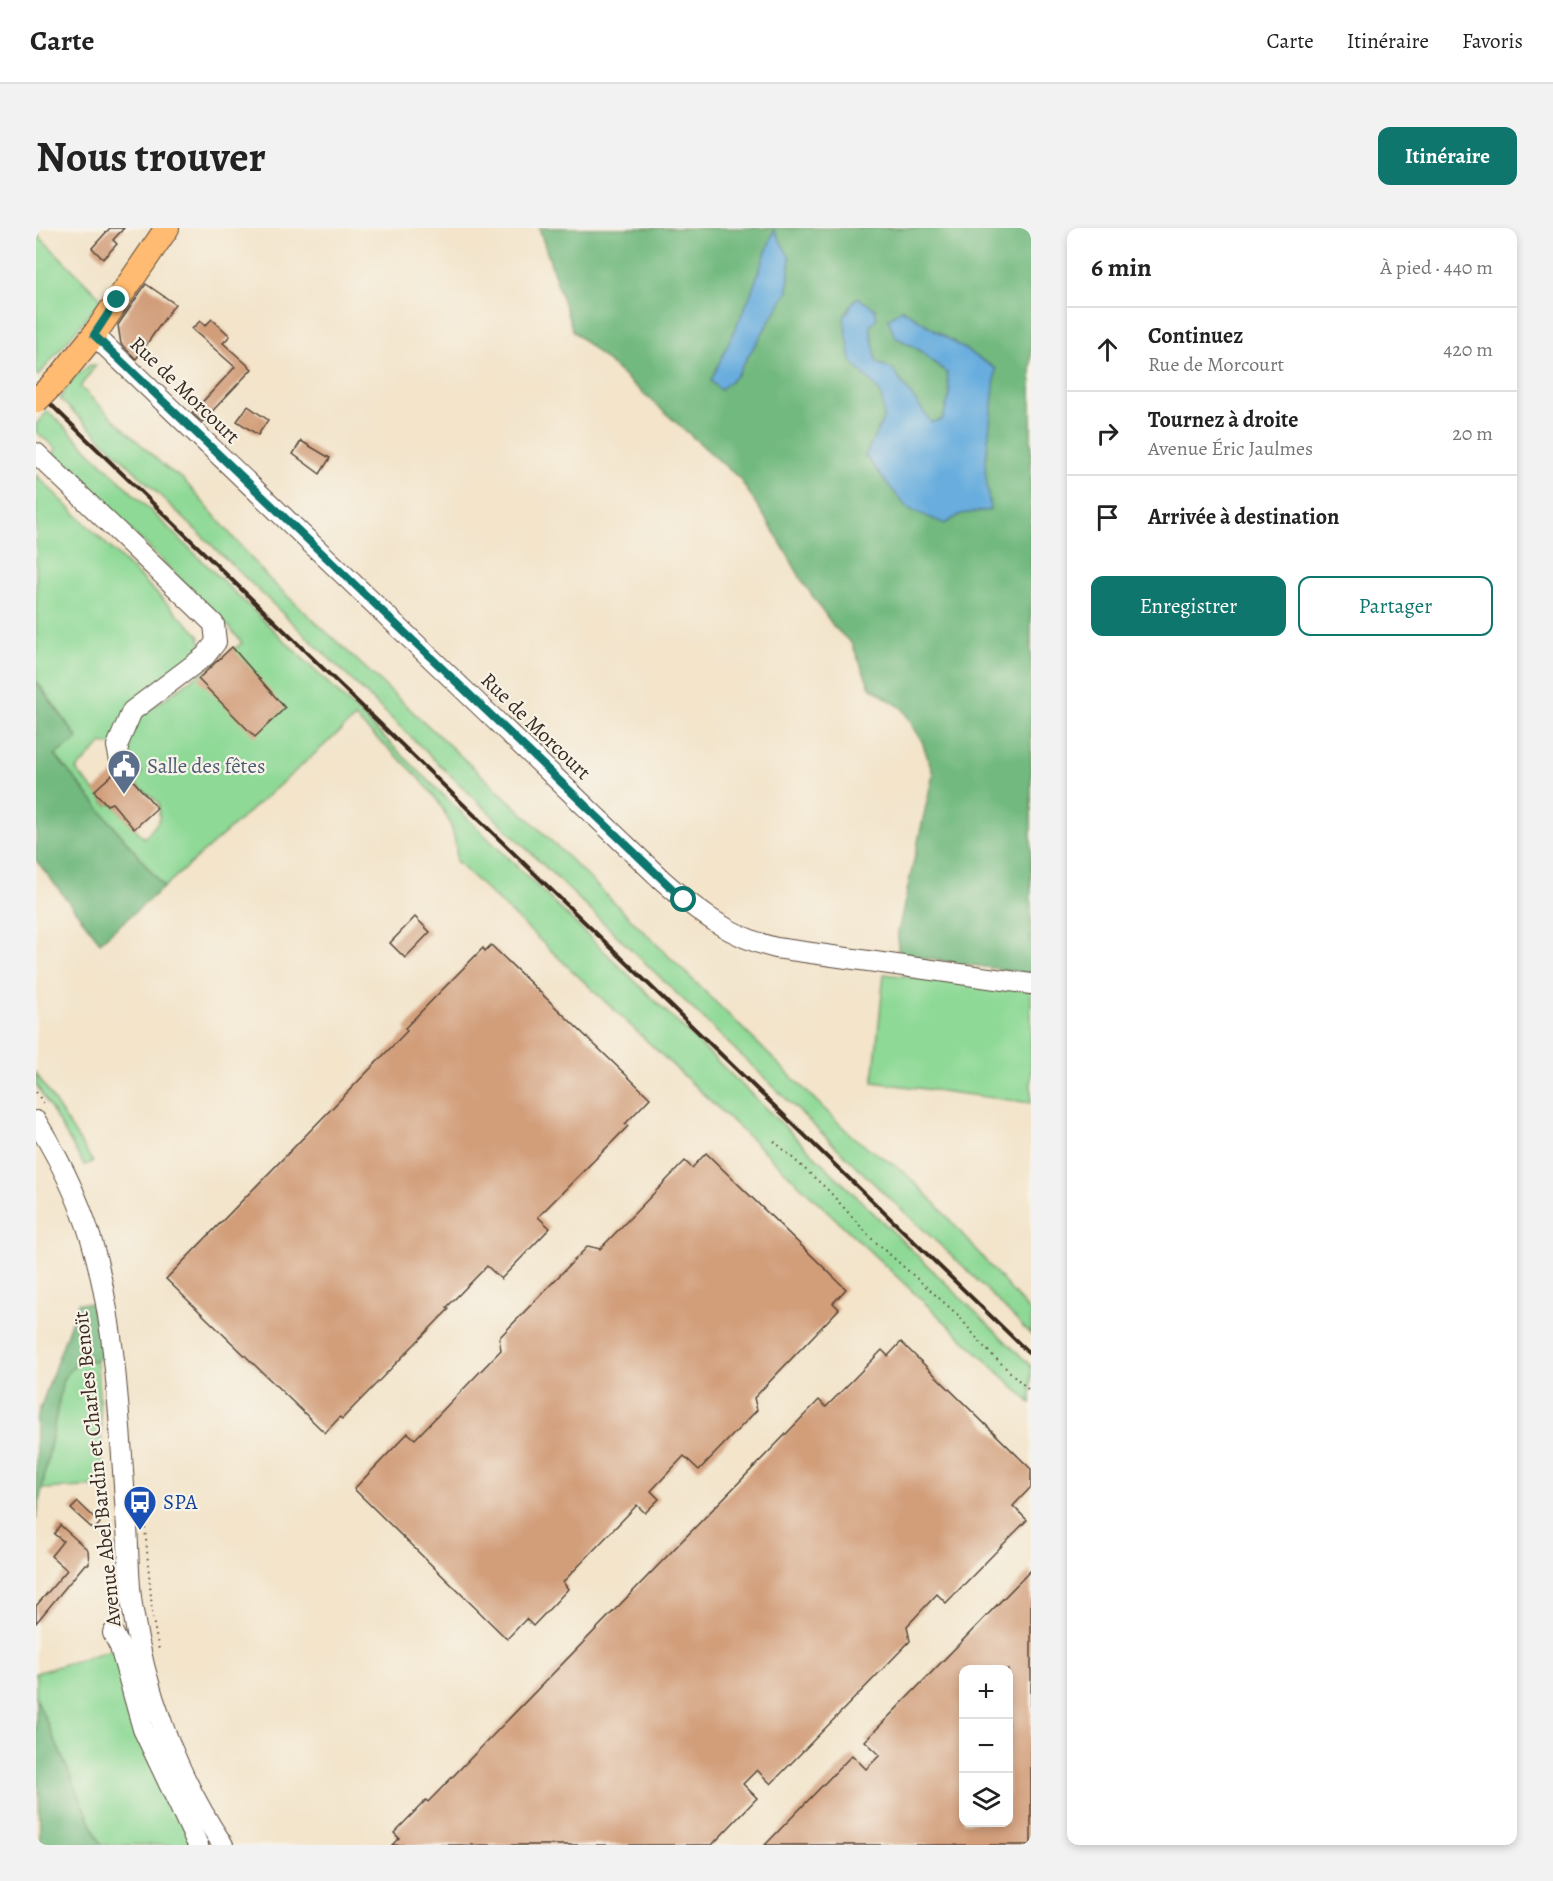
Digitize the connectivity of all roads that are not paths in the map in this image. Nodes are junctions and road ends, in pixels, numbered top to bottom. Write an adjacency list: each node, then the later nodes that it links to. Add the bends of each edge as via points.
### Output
1 (167, 228): 2 (main road)
2 (94, 335): 3 (main road, bridge); 6 (street, Rue de Morcourt, via 654,872 713,922 757,944 776,948)
3 (36, 401)
4 (36, 453): 5 (street, via 214,624 216,642 205,656 132,711 117,746)
5 (120, 761)
6 (1031, 984)
7 (36, 1121): 9 (street, Avenue Abel Bardin et Charles Benoït, via 65,1171 83,1216 104,1295 132,1603 146,1670 176,1757)
8 (113, 1634): 10 (street, via 143,1729)
9 (217, 1843)
10 (198, 1845)

